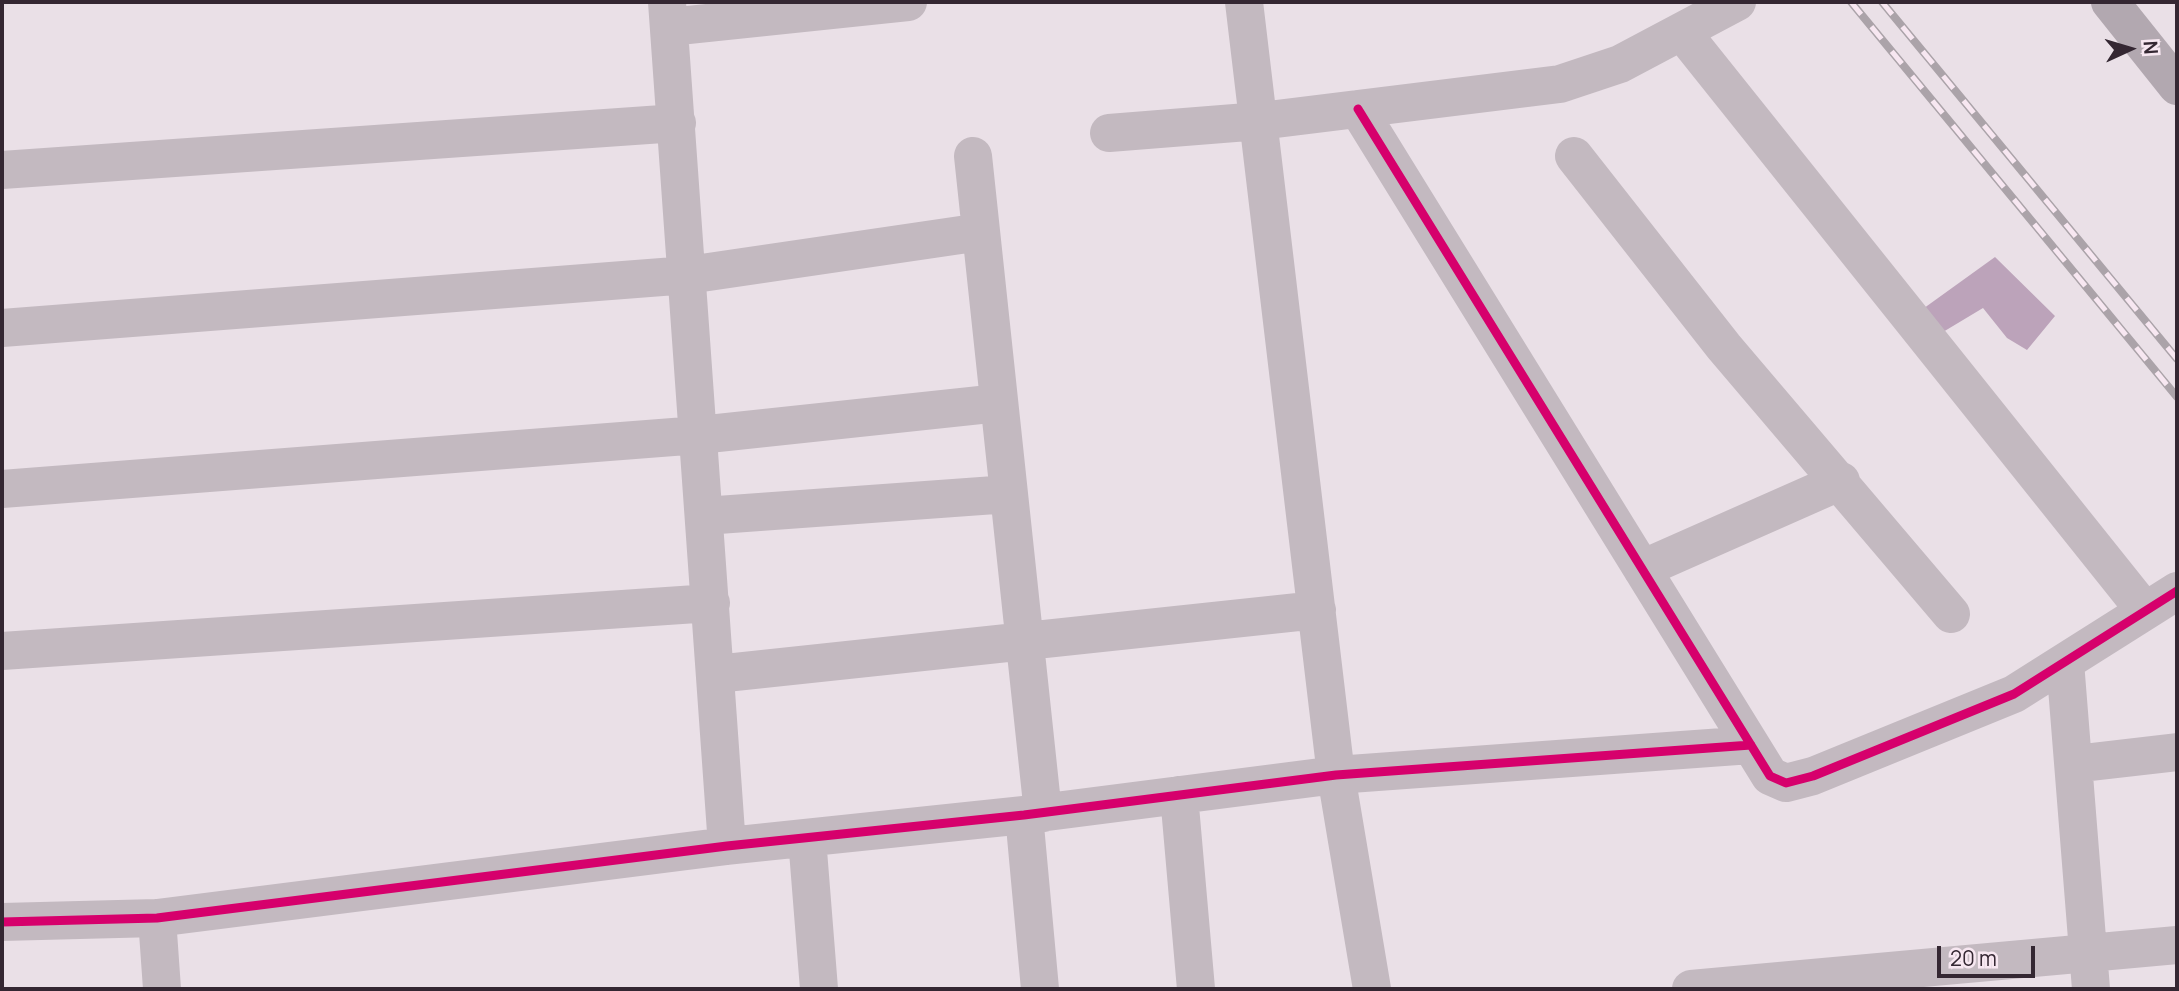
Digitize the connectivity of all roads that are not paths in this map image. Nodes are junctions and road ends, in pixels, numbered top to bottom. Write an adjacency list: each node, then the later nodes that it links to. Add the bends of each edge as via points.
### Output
1 (908, 2): 5 (street)
2 (1244, 2): 9 (street)
3 (1737, 2): 6 (street)
4 (2110, 2): 7 (main road)
5 (668, 15): 10 (street)
6 (1682, 32): 8 (street, via 1620,64 1560,84); 28 (street)
7 (2177, 86)
8 (1358, 109): 9 (street); 24 (street)
9 (1260, 121): 11 (street); 27 (street)
10 (677, 122): 14 (street); 16 (street)
11 (1109, 133)
12 (973, 156): 15 (street)
13 (1574, 156): 20 (street, via 1724,347)
14 (2, 170)
15 (981, 232): 16 (street); 18 (street)
16 (688, 275): 17 (street); 19 (street)
17 (2, 328)
18 (999, 403): 19 (street); 22 (street)
19 (699, 435): 21 (street); 23 (street)
20 (1841, 481): 24 (street); 29 (street)
21 (2, 489)
22 (1009, 494): 23 (street); 30 (street)
23 (704, 516): 26 (street)
24 (1642, 569): 34 (street)
25 (2177, 591): 28 (street)
26 (710, 603): 31 (street); 33 (street)
27 (1317, 610): 30 (street); 37 (street)
28 (2145, 611): 32 (street)
29 (1951, 614)
30 (1025, 642): 33 (street); 39 (street)
31 (2, 651)
32 (2065, 662): 34 (street, via 2014,694 1813,776 1786,783 1770,776); 36 (street)
33 (716, 674): 41 (street)
34 (1751, 745): 37 (street)
35 (2177, 752): 36 (street)
36 (2074, 764): 45 (street)
37 (1336, 775): 38 (street); 50 (street)
38 (1180, 795): 39 (street); 49 (street)
39 (1033, 814): 40 (street); 48 (street)
40 (807, 838): 41 (street); 47 (street)
41 (727, 846): 42 (street)
42 (157, 918): 43 (street); 46 (street)
43 (2, 922)
44 (2177, 945): 45 (street)
45 (2090, 971): 51 (street)
46 (162, 989)
47 (819, 989)
48 (1040, 989)
49 (1196, 989)
50 (1372, 989)
51 (1691, 989)

